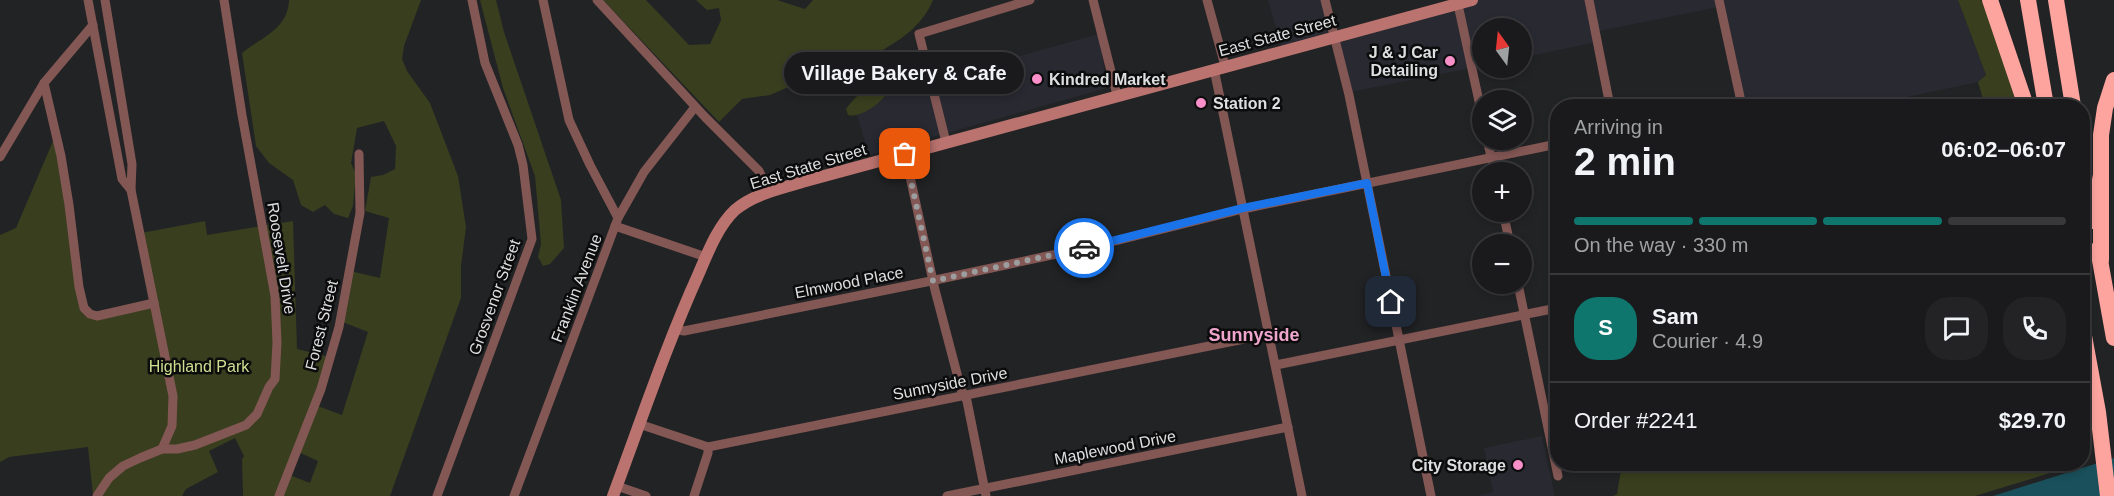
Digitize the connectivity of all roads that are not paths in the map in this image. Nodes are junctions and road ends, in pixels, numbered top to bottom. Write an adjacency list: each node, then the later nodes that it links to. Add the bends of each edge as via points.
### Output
1 (88, 0): 19 (street)
2 (105, 0): 41 (street, via 132,164)
3 (224, 0): 64 (street, Roosevelt Drive, via 275,296 276,379 257,414 246,425 195,445)
4 (472, 0): 72 (street, Grosvenor Street, via 485,63 518,145 532,239)
5 (543, 0): 45 (street, via 569,120)
6 (597, 0): 31 (street)
7 (1030, 0): 32 (street, via 919,34)
8 (1093, 0): 25 (street)
9 (1207, 0): 21 (street)
10 (1324, 0): 20 (street)
11 (1472, 0): 17 (main road, East State Street)
12 (1589, 0): 26 (street)
13 (1719, 0): 27 (street)
14 (1990, 0): 28 (highway)
15 (2028, 0): 29 (highway)
16 (2056, 0): 30 (highway)
17 (1458, 2): 18 (main road, East State Street); 24 (street)
18 (1438, 4): 20 (main road, East State Street)
19 (93, 25): 23 (street); 41 (street, via 122,179)
20 (1335, 37): 21 (main road, East State Street); 40 (street)
21 (1220, 68): 25 (main road, East State Street); 43 (street)
22 (2114, 80): 47 (highway, via 2104,108 2101,135)
23 (44, 83): 37 (street); 50 (street, via 61,156 84,308 90,314 104,315)
24 (1477, 90)
25 (1117, 95): 32 (main road, East State Street)
26 (1609, 99)
27 (1740, 99)
28 (2024, 99)
29 (2045, 99)
30 (2072, 99)
31 (695, 107): 42 (street, via 759,171); 45 (street, Franklin Avenue, via 644,172)
32 (946, 142): 36 (main road, East State Street)
33 (1550, 145): 38 (street, Elmwood Place)
34 (1489, 150): 38 (street)
35 (359, 154): 71 (street, Forest Street, via 360,213 339,327 321,389)
36 (905, 154): 42 (main road, East State Street); 48 (street)
37 (0, 157)
38 (1491, 158): 39 (street); 40 (street, Elmwood Place)
39 (1492, 162)
40 (1367, 183): 43 (street, Elmwood Place); 56 (street)
41 (131, 190): 50 (street)
42 (769, 192): 46 (main road, East State Street, via 733,212)
43 (1243, 208): 48 (street, Elmwood Place, via 1099,245); 54 (street)
44 (2090, 213): 47 (highway)
45 (617, 222): 46 (street); 73 (street, Franklin Avenue)
46 (706, 257): 53 (main road, East State Street)
47 (2101, 260): 55 (highway)
48 (933, 281): 53 (street, Elmwood Place, via 684,331); 59 (street)
49 (1520, 294): 52 (street)
50 (154, 303): 64 (street, via 173,396 172,426)
51 (1550, 309): 52 (street)
52 (1524, 315): 56 (street); 62 (street)
53 (674, 329): 60 (main road, East State Street)
54 (1269, 334): 57 (street); 59 (street, Sunnyside Drive)
55 (2114, 335)
56 (1399, 341): 57 (street); 78 (street)
57 (1276, 365): 61 (street)
58 (2090, 369): 65 (highway)
59 (964, 395): 63 (street, Sunnyside Drive); 69 (street)
60 (639, 424): 63 (street, Sunnyside Drive); 68 (main road, East State Street)
61 (1288, 428): 69 (street, Maplewood Drive); 77 (street)
62 (1550, 438)
63 (708, 447): 75 (street)
64 (162, 449): 70 (street, Roosevelt Drive, via 123,466)
65 (2103, 460): 79 (highway); 80 (highway)
66 (1557, 471): 67 (street)
67 (1558, 476)
68 (615, 491): 74 (street)
69 (985, 492): 76 (street, Maplewood Drive)
70 (97, 496)
71 (279, 496)
72 (437, 496)
73 (514, 496)
74 (646, 496)
75 (694, 496)
76 (947, 496)
77 (1302, 496)
78 (1431, 496)
79 (2099, 496)
80 (2108, 496)

